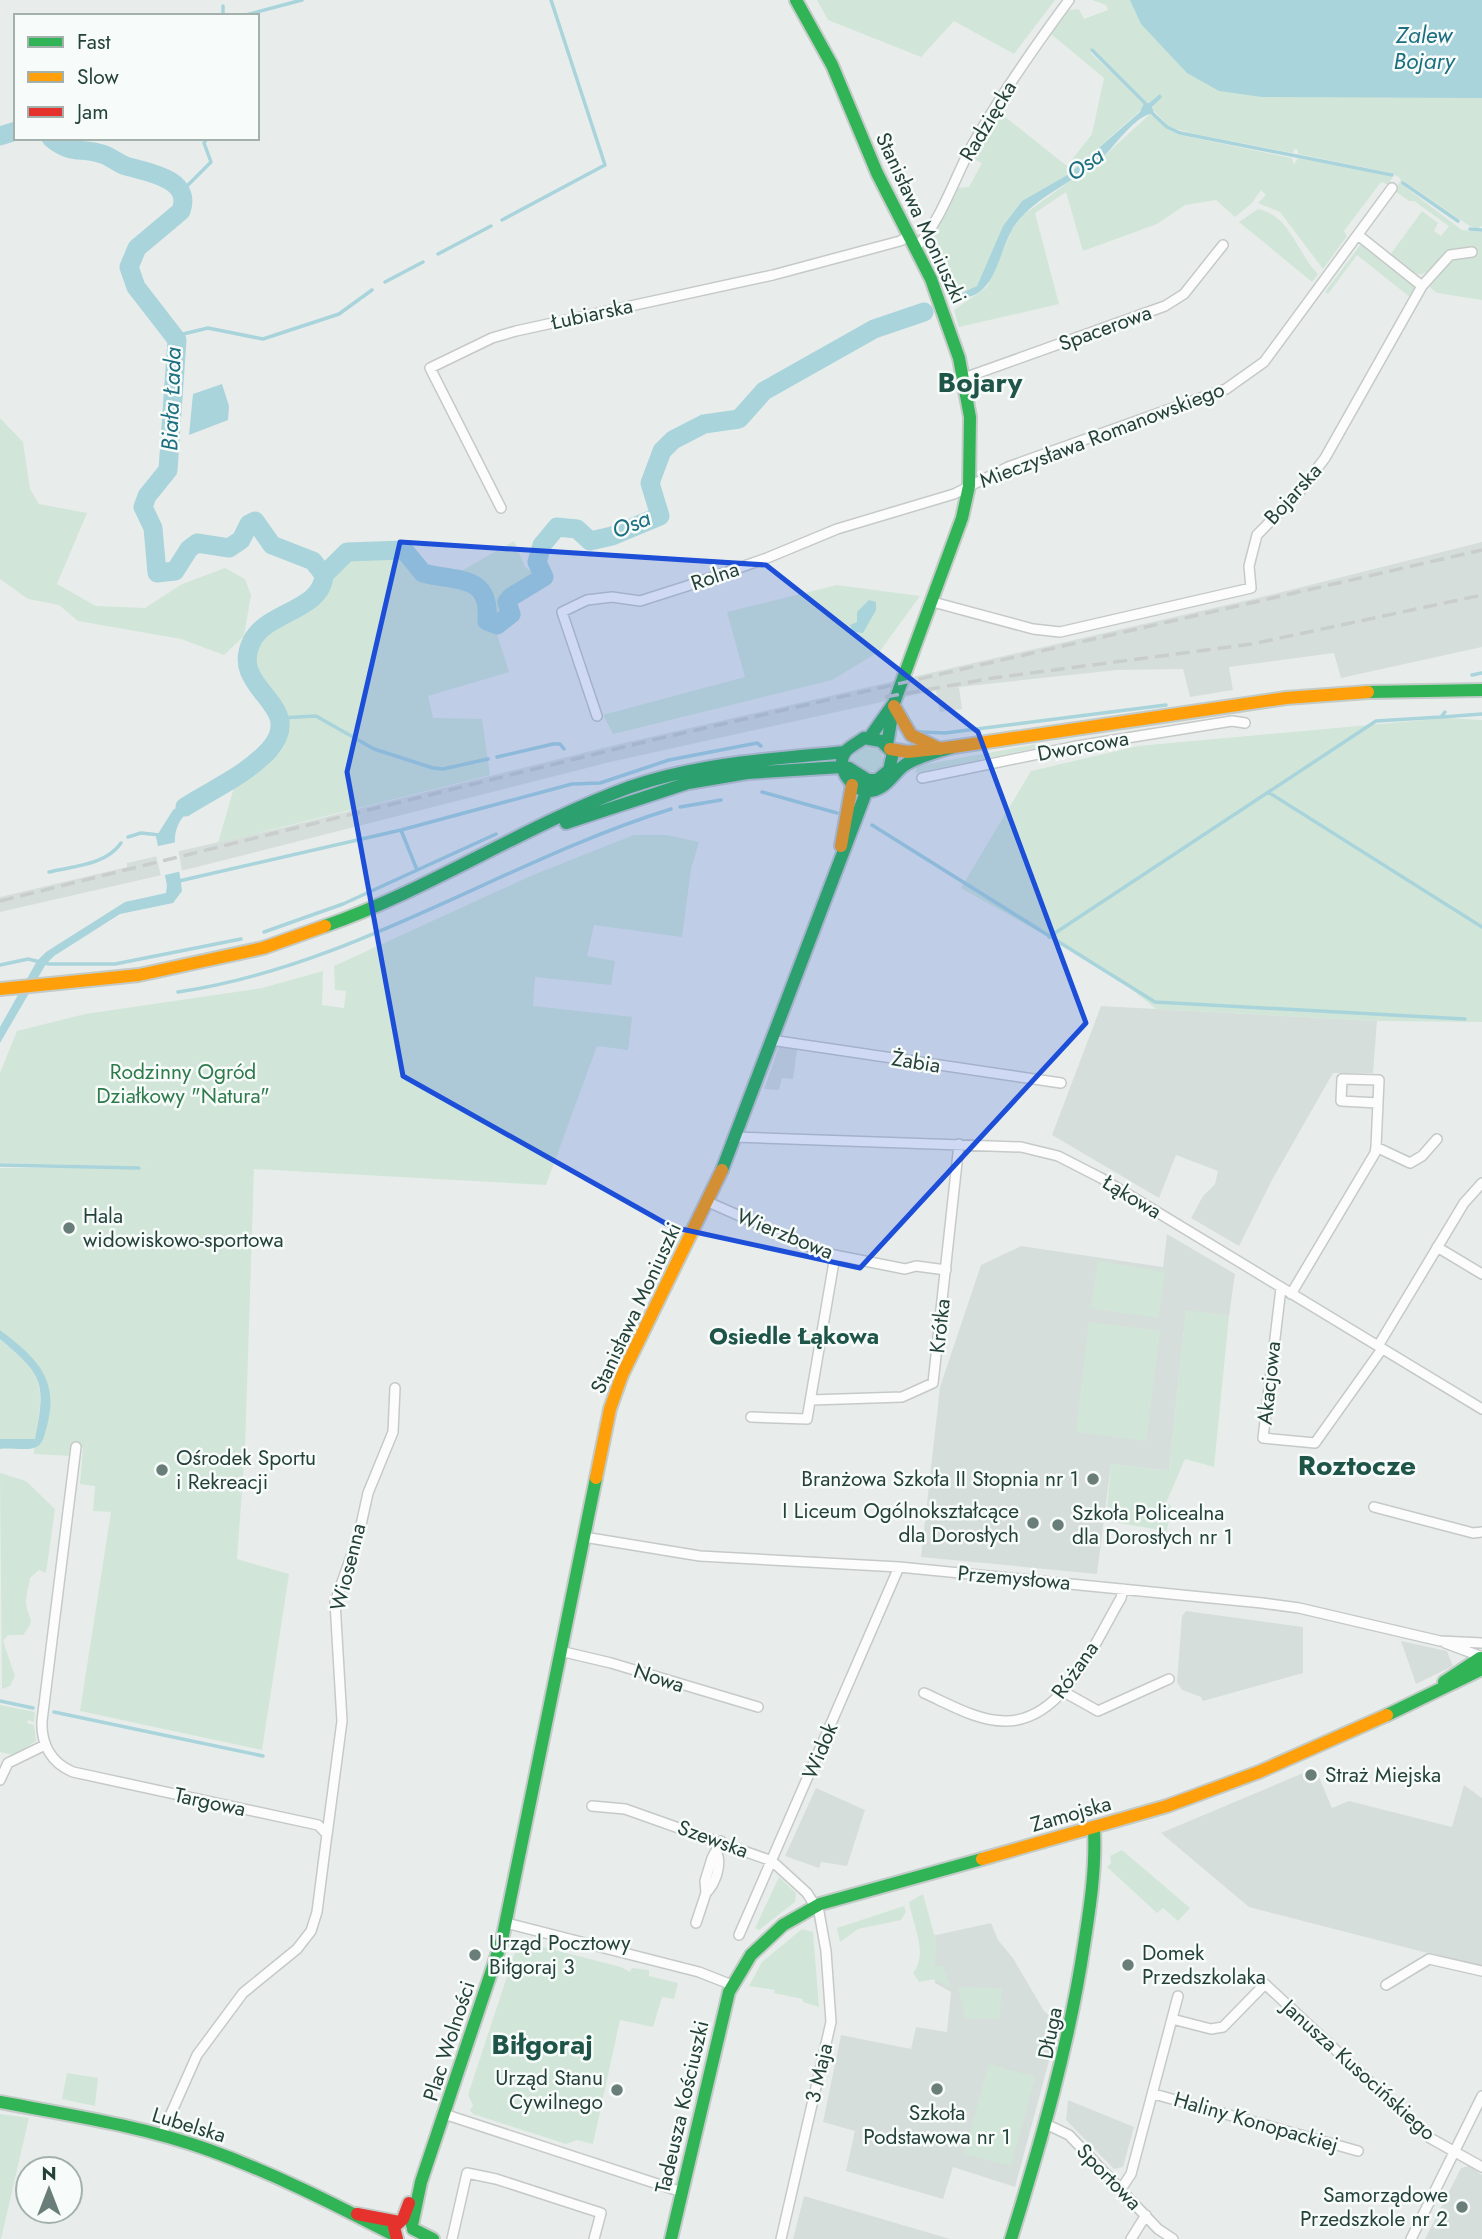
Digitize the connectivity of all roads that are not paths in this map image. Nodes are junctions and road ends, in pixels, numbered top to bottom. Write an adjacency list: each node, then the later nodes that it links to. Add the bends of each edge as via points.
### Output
1 (796, 0): 5 (street, Stanisława Moniuszki, via 832,65 877,173)
2 (1069, 0): 5 (street, Radzięcka, via 998,102 930,229)
3 (1392, 188): 4 (street, Mieczysława Romanowskiego)
4 (1358, 235): 8 (street); 10 (street, Mieczysława Romanowskiego, via 1264,362 1241,381 1008,467)
5 (912, 241): 9 (street, Stanisława Moniuszki, via 947,320); 11 (street, Łubiarska, via 516,331 430,368)
6 (1223, 245): 9 (street, Spacerowa, via 1184,294 1165,306)
7 (1472, 252): 8 (street, Bojarska, via 1450,254)
8 (1422, 286): 12 (street, Bojarska, via 1325,458 1257,535 1249,566 1251,588 1060,632)
9 (964, 378): 10 (street, Stanisława Moniuszki, via 971,433)
10 (969, 486): 12 (street, Stanisława Moniuszki); 15 (street, Rolna, via 640,601 587,600 562,612)
11 (501, 508)
12 (933, 602): 14 (street, Stanisława Moniuszki)
13 (1482, 690): 17 (street, via 1306,696)
14 (894, 704): 18 (street, Stanisława Moniuszki); 19 (street, Stanisława Moniuszki); 21 (street, via 909,733)
15 (597, 716)
16 (1245, 723): 23 (street, Dworcowa, via 1232,721)
17 (1043, 733): 20 (street); 23 (street)
18 (870, 737): 19 (street); 22 (street, via 856,741)
19 (889, 747): 21 (street, via 899,752); 27 (street, via 891,767)
20 (953, 747): 21 (street); 27 (street, via 903,766 887,784)
21 (940, 749)
22 (845, 752): 24 (street); 28 (street, via 747,761 663,777 597,800)
23 (1046, 752): 25 (street, Dworcowa)
24 (843, 768): 26 (street); 27 (street); 28 (street, via 780,770 698,782)
25 (922, 778)
26 (852, 785): 27 (street); 29 (street, Stanisława Moniuszki)
27 (870, 785): 29 (street, Stanisława Moniuszki)
28 (528, 835): 30 (street, via 362,912 263,948 148,974)
29 (841, 852): 31 (street, Stanisława Moniuszki)
30 (0, 989)
31 (771, 1040): 32 (street, Żabia); 34 (street, Stanisława Moniuszki)
32 (1061, 1083)
33 (1378, 1102): 33 (street, via 1379,1080 1342,1079 1341,1101); 37 (street)
34 (734, 1137): 36 (street, Łąkowa); 39 (street, Stanisława Moniuszki)
35 (1437, 1139): 37 (street, via 1410,1163)
36 (959, 1144): 42 (street, Krótka); 44 (street, Łąkowa, via 1021,1147 1068,1160)
37 (1376, 1147): 45 (street)
38 (1482, 1183): 40 (street)
39 (708, 1202): 41 (street, Wierzbowa); 54 (street, Stanisława Moniuszki, via 614,1395)
40 (1437, 1247): 43 (street); 46 (street)
41 (835, 1256): 42 (street, Wierzbowa, via 905,1269); 48 (street)
42 (946, 1270): 48 (street, Krótka, via 933,1384 902,1397)
43 (1482, 1274)
44 (1281, 1288): 45 (street, Łąkowa); 46 (street, Akacjowa, via 1263,1438 1315,1443)
45 (1291, 1294): 46 (street, Łąkowa)
46 (1380, 1348): 49 (street, Łąkowa)
47 (395, 1388): 67 (street, Wiosenna, via 393,1432 363,1506 359,1534 335,1602 342,1721)
48 (811, 1400): 50 (street, via 807,1419)
49 (1482, 1409)
50 (751, 1417)
51 (76, 1447): 63 (street, via 42,1724)
52 (1374, 1507): 53 (street)
53 (1482, 1532)
54 (584, 1537): 55 (street, Przemysłowa, via 700,1556); 57 (street, Stanisława Moniuszki)
55 (900, 1567): 56 (street, Przemysłowa); 69 (street, Widok)
56 (1123, 1589): 58 (street, Przemysłowa, via 1299,1608 1440,1641); 60 (street, Różana)
57 (560, 1651): 62 (street, Nowa); 71 (street, Stanisława Moniuszki)
58 (1481, 1656): 66 (street, Zamojska, via 1436,1689 1260,1773)
59 (1170, 1679): 60 (street, via 1098,1711)
60 (1064, 1692): 61 (street, Różana, via 1025,1720 1003,1721 980,1717)
61 (924, 1693)
62 (758, 1707)
63 (45, 1745): 64 (street, via 8,1763); 67 (street, Targowa, via 59,1764 73,1772 318,1825)
64 (0, 1780)
65 (592, 1806): 68 (street, Szewska, via 625,1808)
66 (1094, 1829): 70 (street, Zamojska); 83 (street, Długa, via 1095,1860 1080,1974)
67 (327, 1835): 84 (street, via 311,1931 297,1949 243,1993 197,2055)
68 (721, 1841): 69 (street, Szewska); 72 (street, via 712,1858)
69 (772, 1861): 70 (street, Szewska); 73 (street, Widok)
70 (816, 1906): 75 (street, Zamojska, via 763,1942); 98 (street, 3 Maja, via 827,1951 831,2022)
71 (506, 1923): 75 (street, via 699,1972); 82 (street, Plac Wolności)
72 (696, 1923)
73 (739, 1935)
74 (1482, 1971): 76 (street, via 1429,1959)
75 (732, 1985): 89 (street, Tadeusza Kościuszki)
76 (1386, 1985)
77 (1178, 1996): 78 (street)
78 (1172, 2019): 79 (street); 86 (street, Janusza Kusocińskiego, via 1211,2029 1223,2027 1265,1984 1430,2138)
79 (1154, 2094): 85 (street, Haliny Konopackiej); 88 (street, via 1130,2174)
80 (1482, 2096): 86 (street)
81 (0, 2102): 84 (street, Lubelska)
82 (444, 2115): 89 (street, Plac Wolności); 92 (street, via 421,2182 414,2190)
83 (1048, 2125): 88 (street, Sportowa, via 1069,2135); 99 (street, Długa)
84 (162, 2136): 90 (street, Lubelska, via 258,2169)
85 (1358, 2151)
86 (1456, 2151): 87 (street, Janusza Kusocińskiego); 102 (street)
87 (1482, 2167)
88 (1121, 2189): 91 (street, Sportowa)
89 (682, 2192): 97 (street, Tadeusza Kościuszki)
90 (357, 2214): 92 (street, Lubelska); 93 (street, Lubelska)
91 (1146, 2215): 100 (street, Sportowa); 101 (street)
92 (407, 2227): 93 (street, via 394,2227); 94 (street, Lubelska)
93 (396, 2238)
94 (433, 2239)
95 (452, 2239): 96 (street, via 467,2173 601,2213)
96 (594, 2239)
97 (671, 2239)
98 (781, 2239)
99 (1011, 2239)
100 (1131, 2239)
101 (1173, 2239)
102 (1411, 2239)

